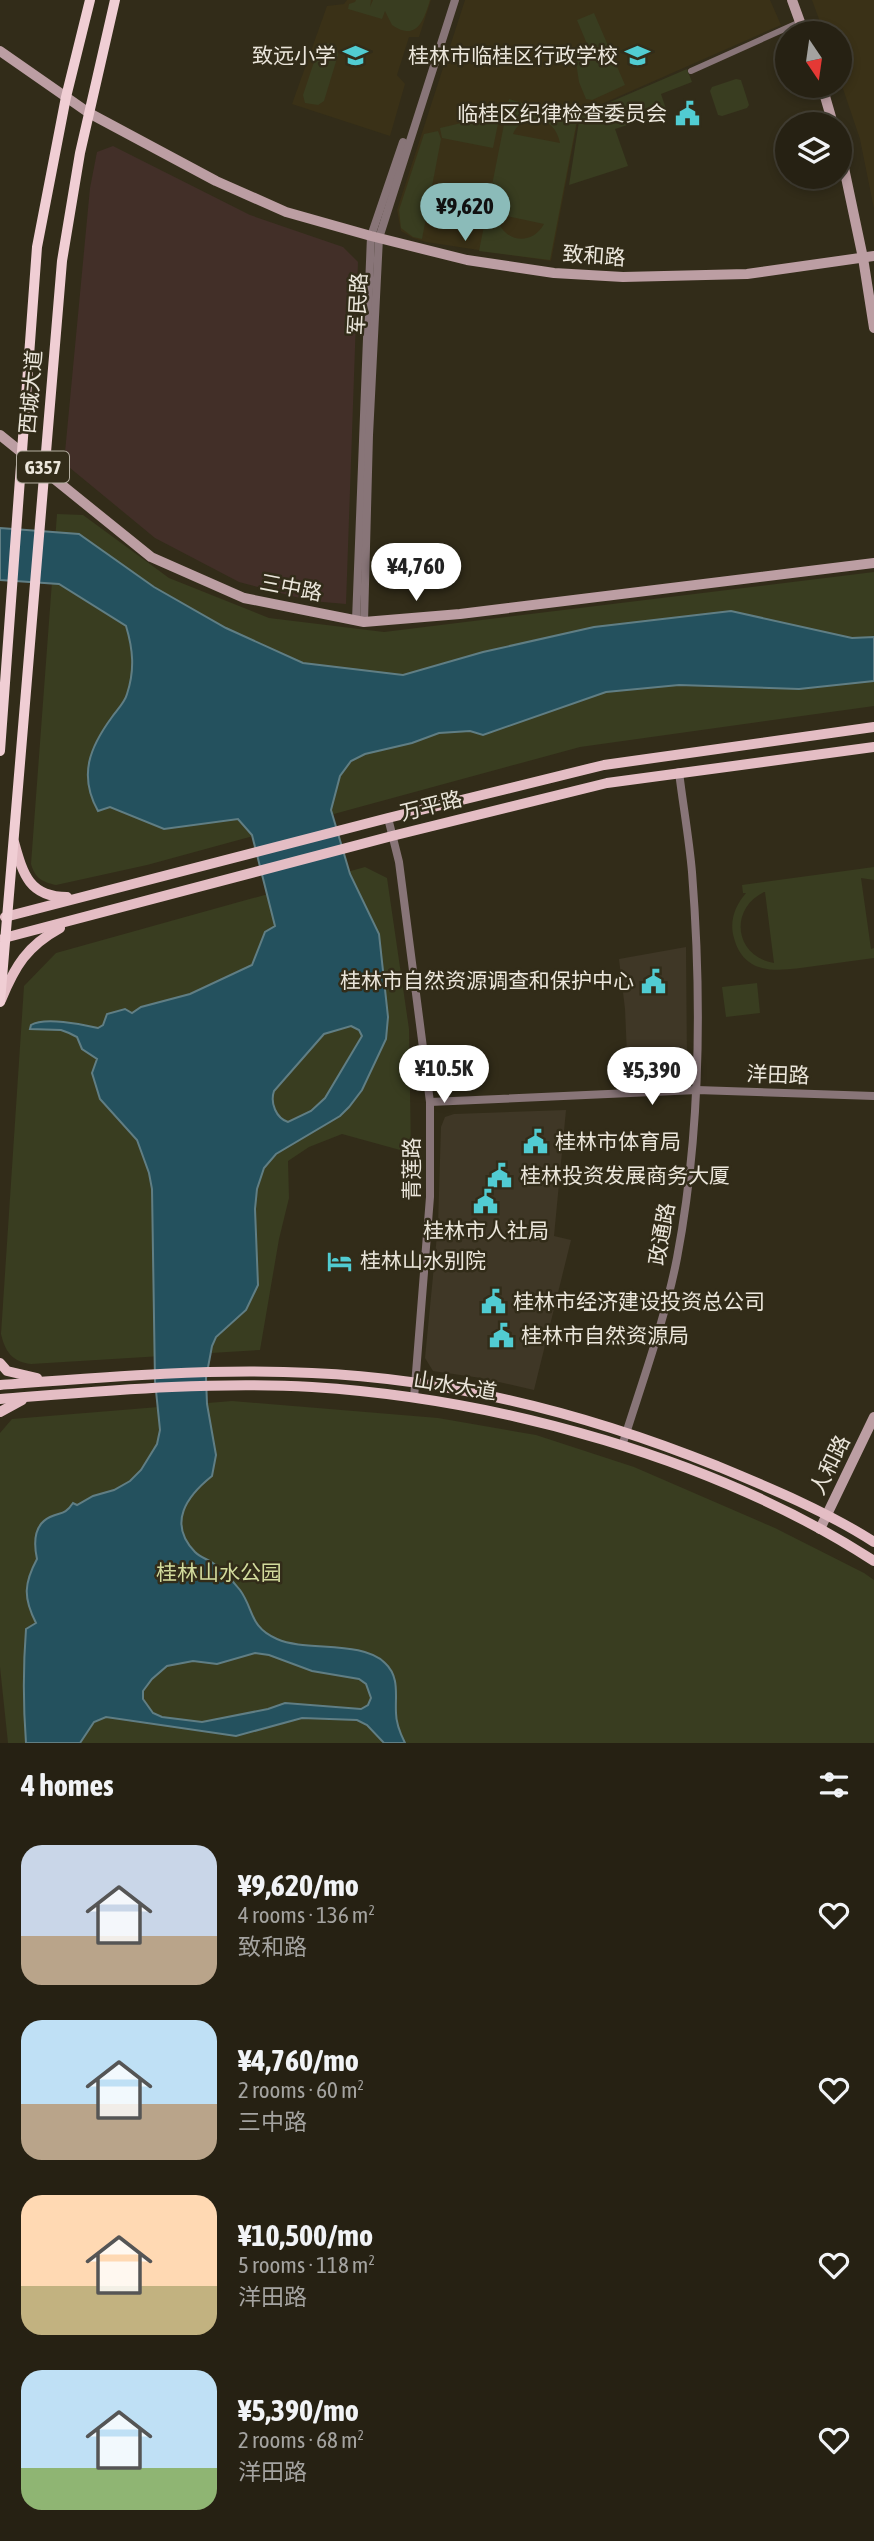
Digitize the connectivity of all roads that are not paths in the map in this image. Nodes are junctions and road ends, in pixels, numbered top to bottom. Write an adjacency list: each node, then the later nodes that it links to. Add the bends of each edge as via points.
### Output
1 (90, 0): 9 (highway, 西城大道 / G357)
2 (115, 0): 10 (highway, 西城大道 / G357)
3 (453, 0): 12 (street, 军民路)
4 (792, 0): 5 (main road)
5 (800, 21)
6 (775, 33): 8 (street)
7 (0, 51): 9 (main road, 致和路)
8 (691, 71)
9 (66, 97): 10 (main road, 致和路); 16 (highway, 西城大道 / G357, via 37,247)
10 (89, 113): 12 (main road, 致和路, via 216,181 286,212); 17 (highway, 西城大道 / G357, via 62,261)
11 (851, 189): 13 (main road)
12 (375, 237): 13 (main road, 致和路, via 514,268 623,277 747,274); 19 (street, 军民路)
13 (869, 257): 14 (main road)
14 (874, 328)
15 (0, 435): 16 (main road, 三中路)
16 (21, 453): 17 (main road, 三中路); 22 (highway, 西城大道 / G357)
17 (43, 468): 19 (main road, 三中路, via 151,557 244,598); 25 (highway, 西城大道 / G357)
18 (874, 563): 19 (main road, 三中路, via 460,614)
19 (359, 621)
20 (874, 727): 24 (main road, 万平路, via 604,765)
21 (874, 747): 23 (main road, 万平路)
22 (0, 751)
23 (679, 772): 26 (main road, 万平路, via 607,783); 32 (street, 政通路, via 692,870)
24 (388, 818): 26 (street, 青莲路); 27 (main road, 万平路)
25 (12, 836): 27 (main road, via 32,886 56,897); 28 (highway, 西城大道 / G357)
26 (393, 836): 29 (main road, 万平路); 34 (street, 青莲路)
27 (81, 897): 28 (main road, 万平路)
28 (3, 918): 30 (highway, 西城大道 / G357)
29 (76, 919): 30 (main road, 万平路); 31 (main road, via 30,948)
30 (2, 939): 31 (highway, 西城大道)
31 (0, 1002)
32 (697, 1090): 33 (street, 洋田路); 34 (street, 洋田路); 44 (street, 政通路, via 677,1260)
33 (874, 1096)
34 (430, 1102): 37 (street, 青莲路, via 430,1197)
35 (0, 1363): 36 (main road, via 7,1370)
36 (54, 1381): 37 (main road, 山水大道, via 218,1372 313,1373); 38 (main road, 山水大道)
37 (416, 1384): 40 (street, 青莲路); 44 (main road, 山水大道, via 487,1395)
38 (0, 1385)
39 (39, 1396): 40 (main road, 山水大道, via 312,1387); 41 (main road, 山水大道); 42 (main road)
40 (414, 1398): 45 (main road, 山水大道, via 484,1409)
41 (0, 1399)
42 (0, 1412)
43 (874, 1417): 46 (main road, 人和路)
44 (626, 1431): 45 (street, 政通路); 46 (main road, 山水大道, via 757,1482)
45 (622, 1446): 47 (main road, 山水大道, via 750,1495)
46 (826, 1516): 47 (main road, 人和路); 48 (main road, 山水大道)
47 (820, 1530): 49 (main road, 山水大道)
48 (874, 1542)
49 (874, 1560)

